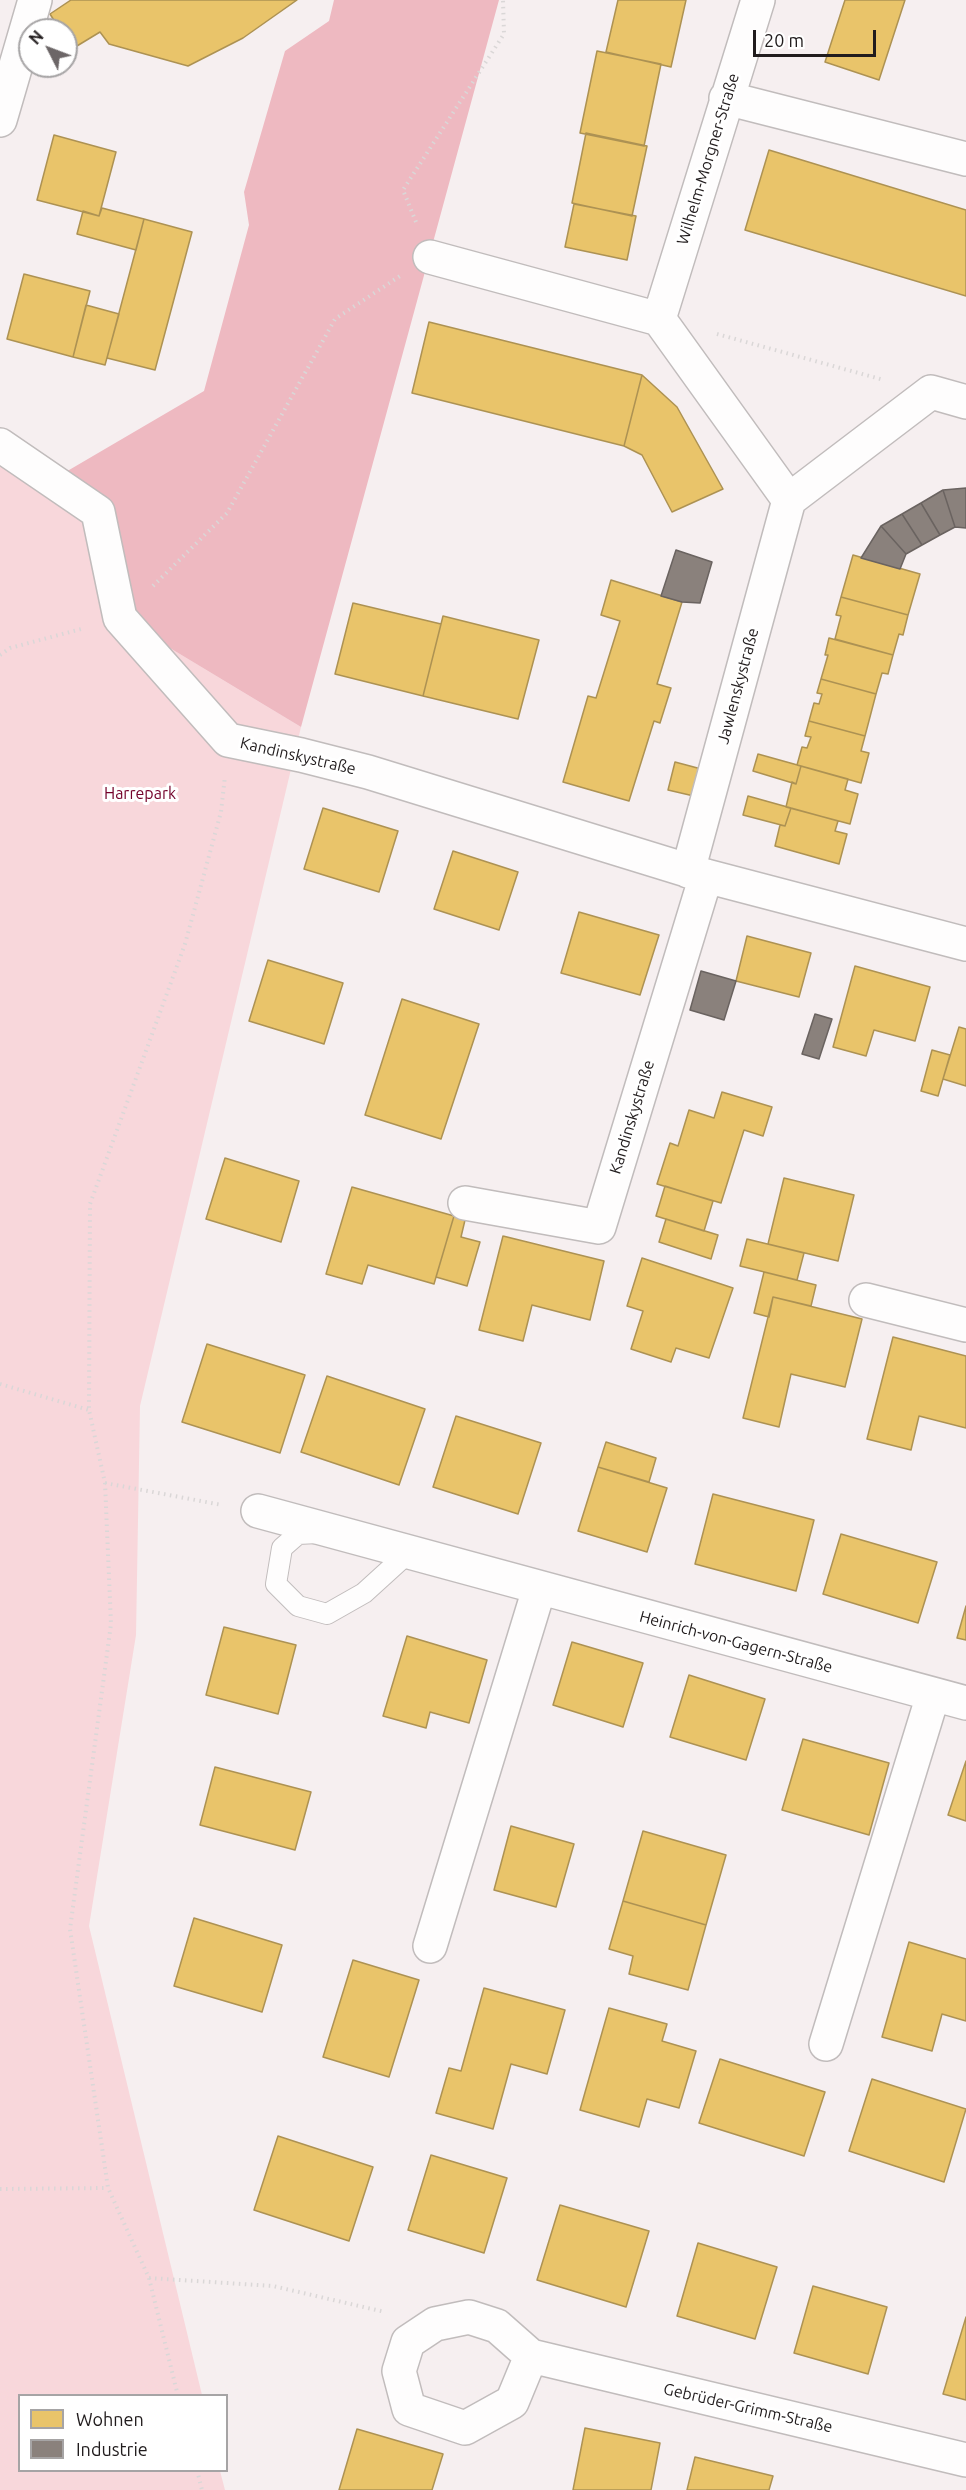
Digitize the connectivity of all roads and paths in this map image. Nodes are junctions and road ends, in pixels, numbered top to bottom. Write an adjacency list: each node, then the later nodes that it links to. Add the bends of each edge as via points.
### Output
1 (35, 0): 4 (street)
2 (503, 0): 8 (path, via 504,34 403,190)
3 (758, 0): 5 (street, Wilhelm-Morgner-Straße)
4 (9, 55): 6 (street)
5 (726, 99): 7 (street); 9 (street, Wilhelm-Morgner-Straße)
6 (0, 120)
7 (966, 159)
8 (430, 257): 9 (street); 14 (path, via 335,319 227,513)
9 (659, 319): 10 (path); 13 (street)
10 (931, 393): 11 (street); 13 (street)
11 (966, 402)
12 (0, 445): 14 (street, Kandinskystraße, via 98,512)
13 (789, 500): 17 (street, Jawlenskystraße)
14 (120, 618): 15 (path, via 10,648); 16 (street, Kandinskystraße)
15 (0, 655)
16 (228, 740): 17 (street, Kandinskystraße, via 368,772); 23 (path, via 220,812 185,944 90,1204)
17 (697, 874): 18 (street, Kandinskystraße); 19 (street, Kandinskystraße, via 599,1227)
18 (966, 944)
19 (465, 1203)
20 (866, 1300): 21 (street)
21 (966, 1325)
22 (0, 1384): 23 (path)
23 (89, 1410): 24 (path)
24 (105, 1483): 25 (path); 33 (path, via 111,1624 70,1929)
25 (258, 1512): 26 (street, Heinrich-von-Gagern-Straße)
26 (334, 1533): 27 (street, Heinrich-von-Gagern-Straße); 27 (lane, via 298,1534 282,1548 276,1584 298,1606 327,1614 364,1593)
27 (408, 1553): 28 (street, Heinrich-von-Gagern-Straße)
28 (539, 1589): 29 (street, Heinrich-von-Gagern-Straße); 31 (street)
29 (933, 1695): 30 (street, Heinrich-von-Gagern-Straße); 32 (street)
30 (966, 1703)
31 (430, 1946)
32 (825, 2044)
33 (108, 2188): 34 (path); 35 (path)
34 (0, 2189)
35 (149, 2278): 36 (path, via 273,2286); 38 (path)
36 (435, 2324): 37 (street, Gebrüder-Grimm-Straße, via 469,2316 497,2326); 37 (street, Gebrüder-Grimm-Straße, via 408,2342 399,2372 409,2409 465,2428 512,2402)
37 (531, 2356): 39 (street, Gebrüder-Grimm-Straße)
38 (178, 2394)
39 (966, 2460)
40 (198, 2472): 41 (path)
41 (202, 2490)

